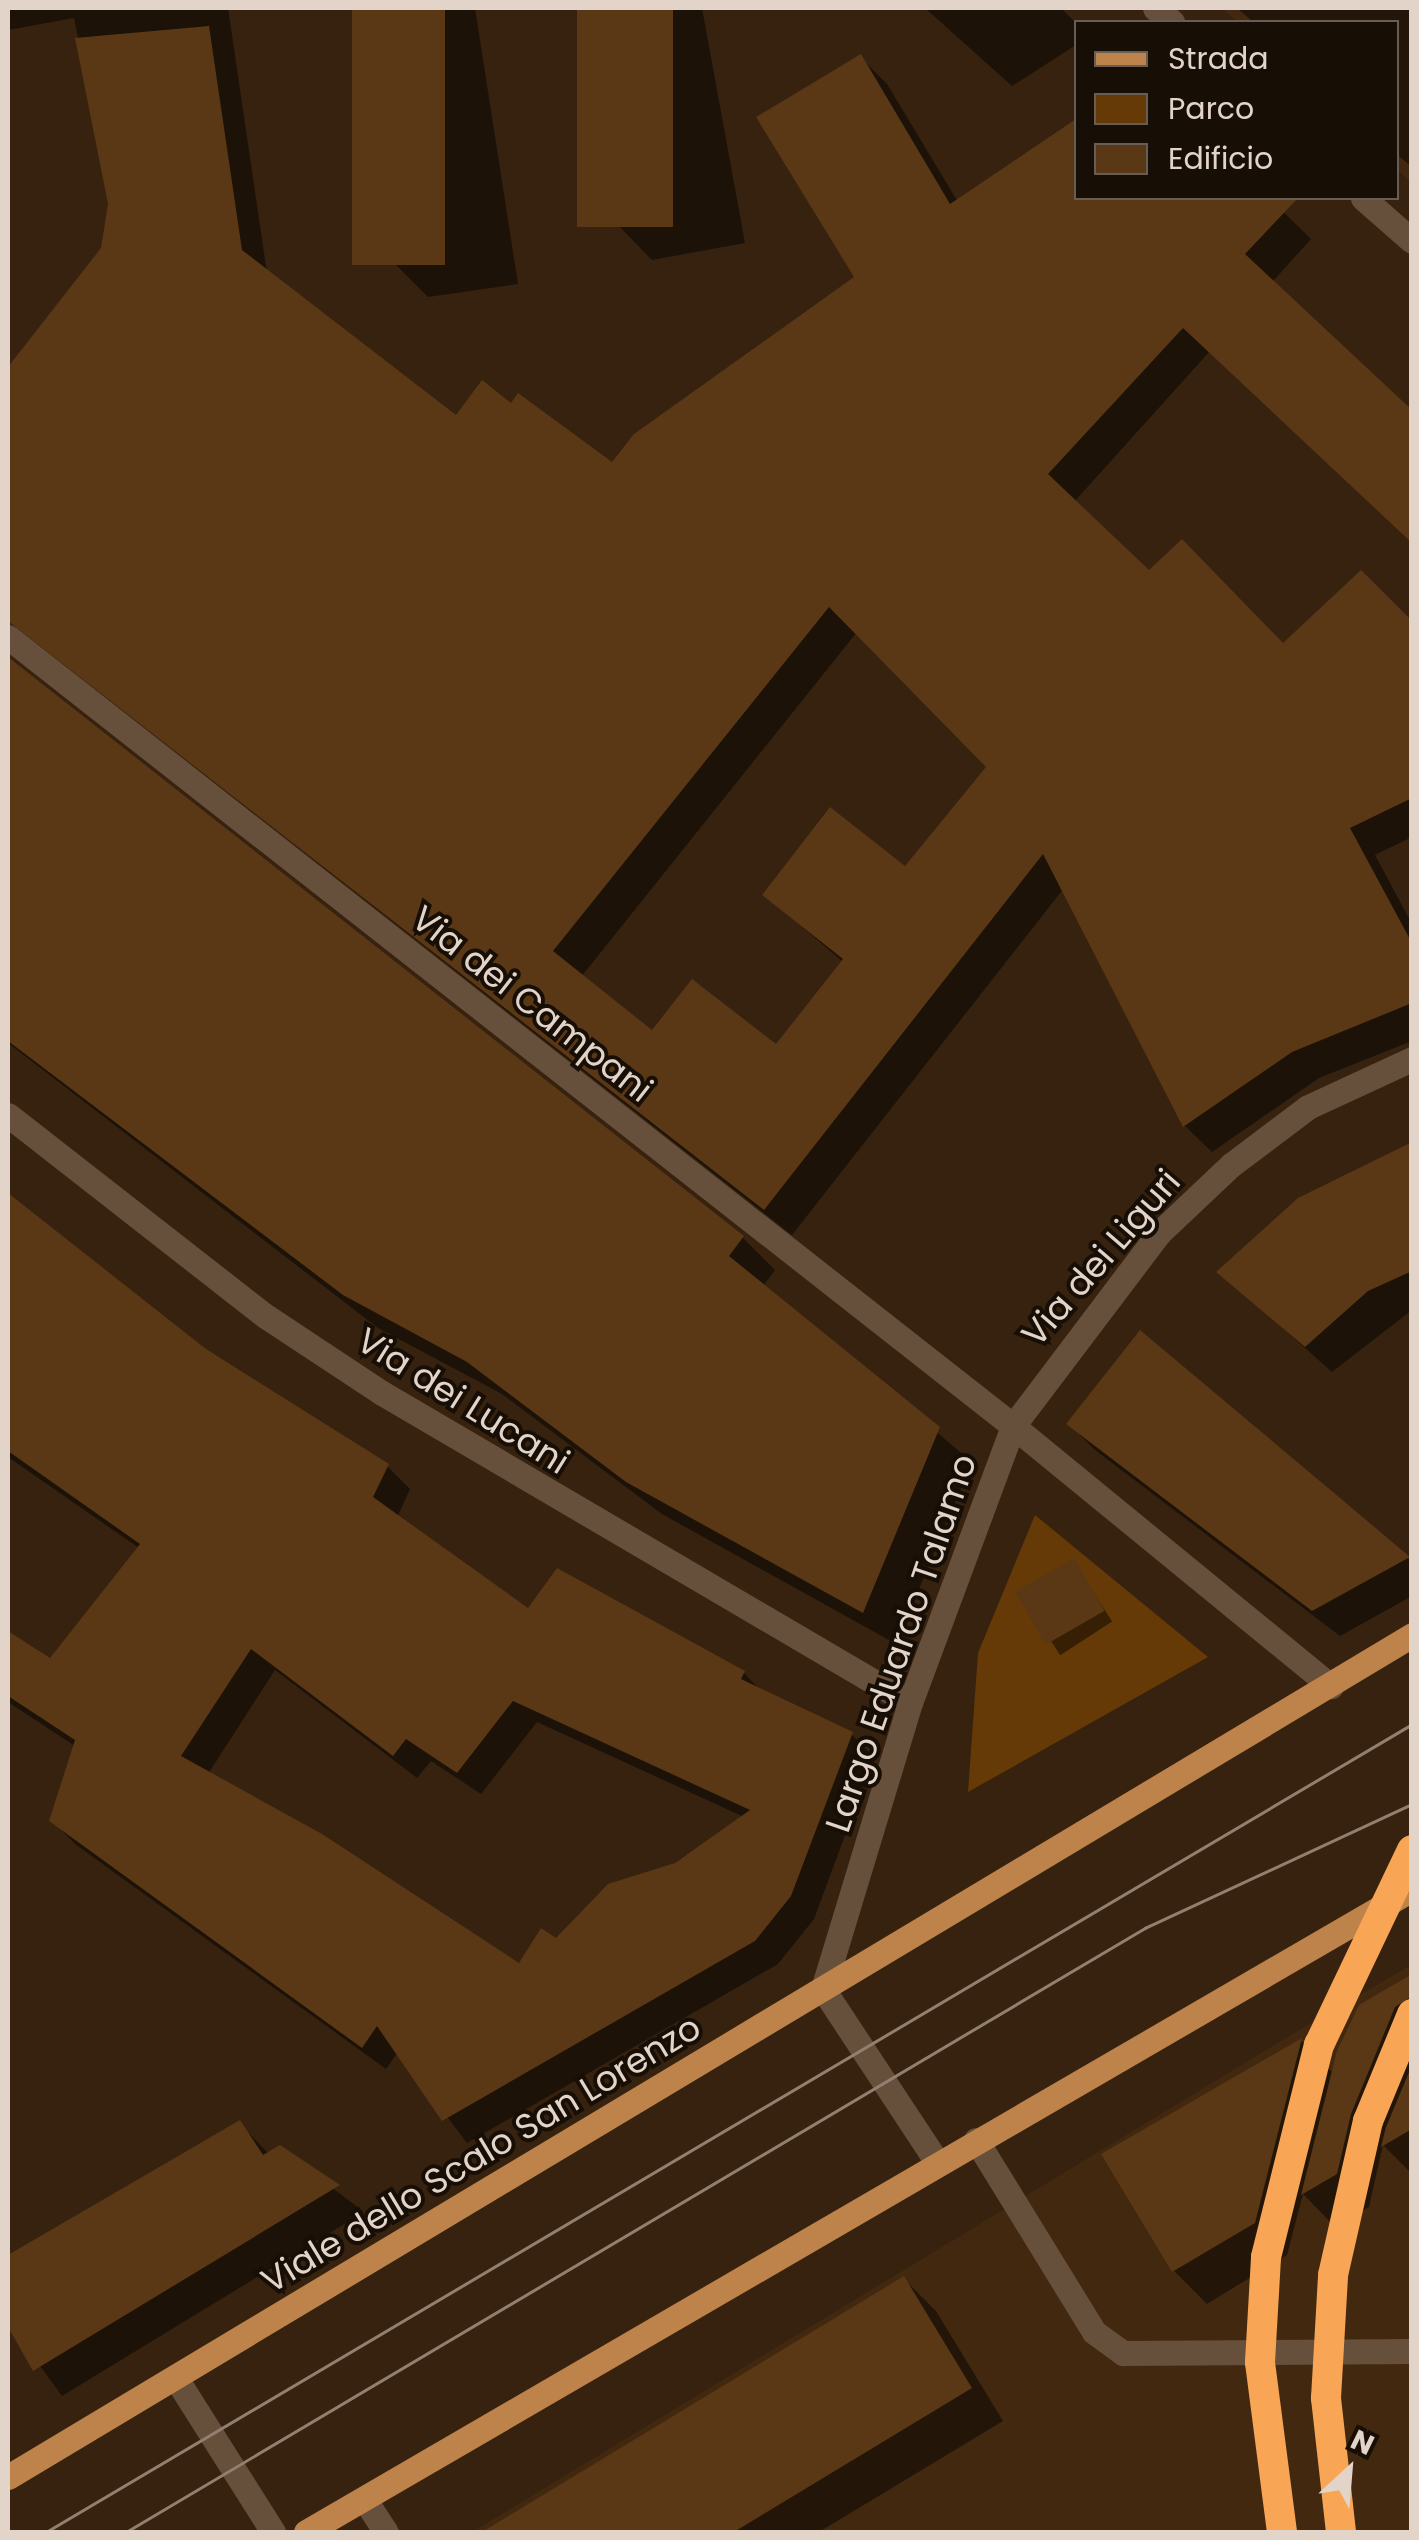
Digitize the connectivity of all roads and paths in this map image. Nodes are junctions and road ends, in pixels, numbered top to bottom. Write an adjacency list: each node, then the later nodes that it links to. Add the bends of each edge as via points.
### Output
1 (1366, 200): 2 (street)
2 (1412, 242)
3 (8, 637): 6 (street, Via dei Campani)
4 (1412, 1059): 6 (street, Via dei Liguri, via 1308,1107 1231,1165 1126,1272)
5 (8, 1115): 9 (street, Via dei Lucani, via 382,1394)
6 (1013, 1426): 8 (street, Largo Eduardo Talamo); 9 (street, Largo Eduardo Talamo)
7 (1412, 1636): 8 (main road, Viale dello Scalo San Lorenzo)
8 (1331, 1686): 12 (main road, Viale dello Scalo San Lorenzo)
9 (910, 1704): 12 (street, Largo Eduardo Talamo)
10 (1412, 1850): 23 (highway, via 1326,2026 1269,2238 1260,2362)
11 (1412, 1889): 14 (main road)
12 (823, 1989): 15 (street); 17 (main road, Viale dello Scalo San Lorenzo)
13 (1412, 2014): 24 (highway, via 1364,2134 1333,2274 1326,2398)
14 (976, 2140): 15 (main road); 16 (street, via 1094,2332 1123,2353)
15 (937, 2162): 19 (main road)
16 (1412, 2351)
17 (177, 2380): 18 (main road, Viale dello Scalo San Lorenzo); 20 (street)
18 (8, 2478)
19 (365, 2500): 21 (main road); 22 (street)
20 (274, 2532)
21 (306, 2532)
22 (386, 2532)
23 (1282, 2532)
24 (1341, 2532)

